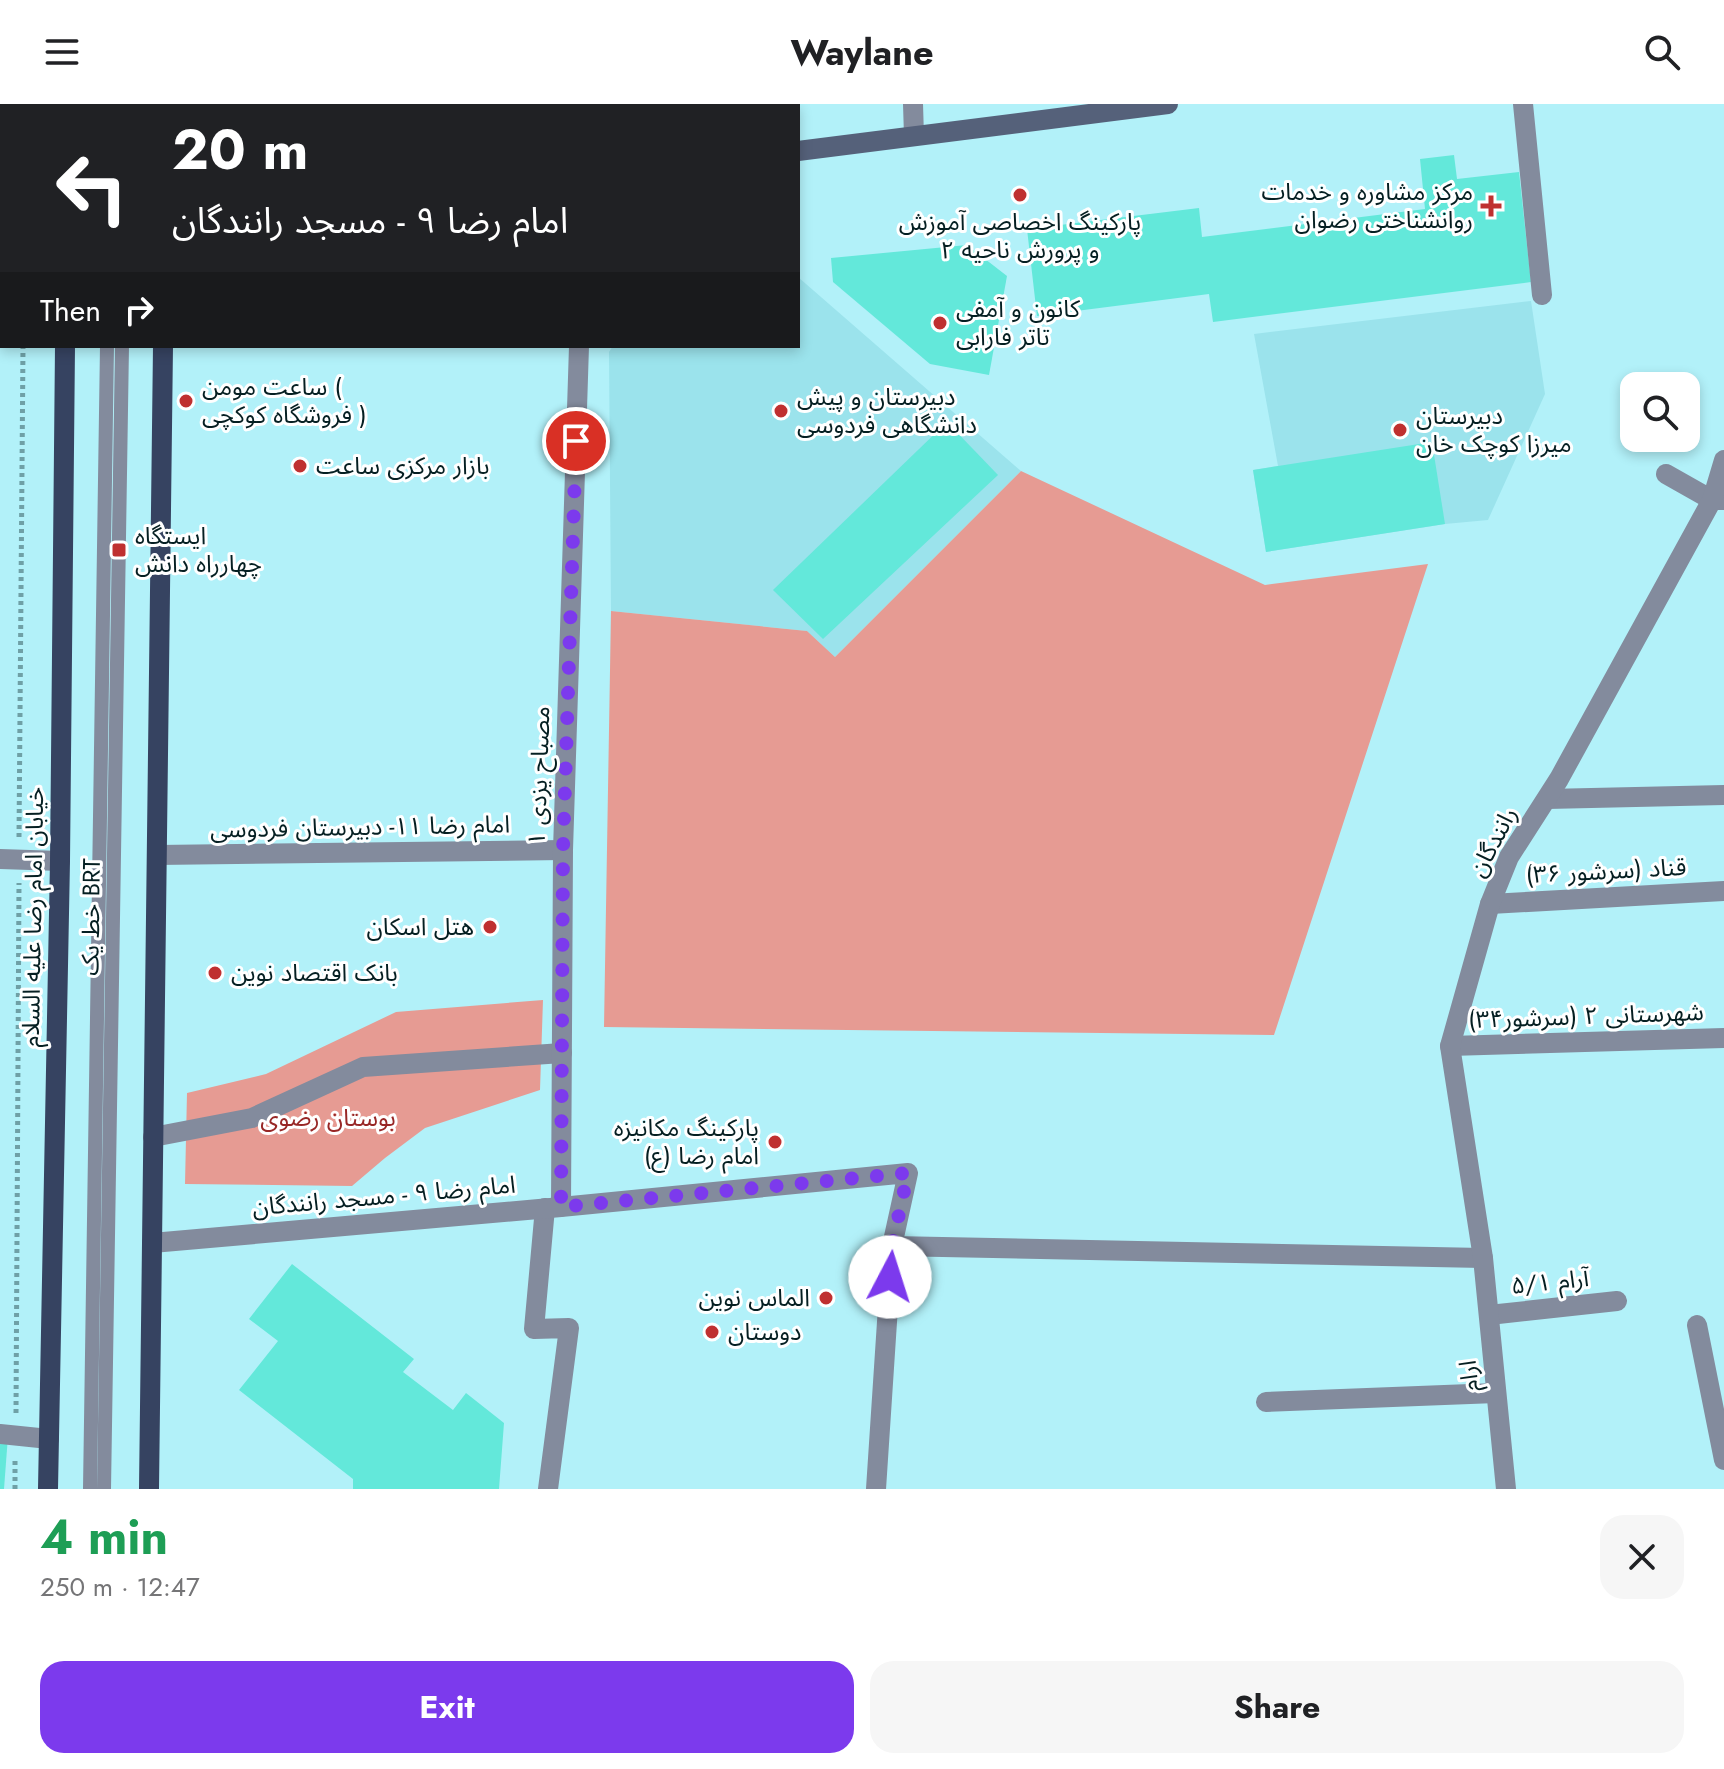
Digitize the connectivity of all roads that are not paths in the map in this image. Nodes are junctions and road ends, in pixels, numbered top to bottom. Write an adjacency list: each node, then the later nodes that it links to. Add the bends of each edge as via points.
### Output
1 (913, 104): 4 (street)
2 (1168, 104): 4 (main road)
3 (1523, 104): 6 (street)
4 (914, 136): 5 (main road)
5 (800, 151)
6 (1542, 295)
7 (65, 348): 20 (main road, خیابان امام رضا علیه السلام)
8 (107, 348): 40 (lane, خط یک BRT)
9 (122, 348): 41 (lane, خط یک BRT)
10 (163, 348): 18 (main road)
11 (579, 348): 17 (street, مصباح یزدی ۱)
12 (1724, 460): 14 (street, رانندگان)
13 (1666, 474): 14 (street)
14 (1718, 500): 16 (street, رانندگان)
15 (1724, 795): 16 (street)
16 (1547, 799): 22 (street, رانندگان, via 1509,857)
17 (563, 850): 18 (street, امام رضا ۱۱- دبیرستان فردوسی); 25 (street, مصباح یزدی ۱)
18 (157, 855): 26 (main road)
19 (9, 859): 20 (street)
20 (60, 861): 37 (main road, خیابان امام رضا علیه السلام)
21 (1724, 891): 22 (street, قناد (سرشور ۳۶))
22 (1490, 904): 24 (street, رانندگان)
23 (1724, 1038): 24 (street, شهرستانی ۲ (سرشور۳۴))
24 (1450, 1046): 30 (street, رانندگان)
25 (562, 1053): 26 (street, via 363,1067 252,1118); 27 (street, مصباح یزدی ۱)
26 (153, 1137): 28 (main road)
27 (553, 1208): 28 (street, امام رضا ۹ - مسجد رانندگان); 29 (street, امام رضا ۹ - مسجد رانندگان, via 908,1173); 43 (street, مصباح یزدی ۱, via 534,1329 569,1328)
28 (152, 1243): 42 (main road)
29 (892, 1246): 30 (street); 44 (street)
30 (1483, 1258): 32 (street, ارام)
31 (1617, 1301): 32 (street, آرام ۵/۱)
32 (1489, 1315): 34 (street, ارام)
33 (1697, 1325): 38 (street)
34 (1496, 1393): 35 (street); 45 (street, ارام)
35 (1266, 1402)
36 (8, 1435): 37 (street)
37 (49, 1439): 39 (main road, خیابان امام رضا علیه السلام)
38 (1724, 1460)
39 (48, 1489)
40 (90, 1489)
41 (104, 1489)
42 (149, 1489)
43 (548, 1489)
44 (876, 1489)
45 (1506, 1489)

